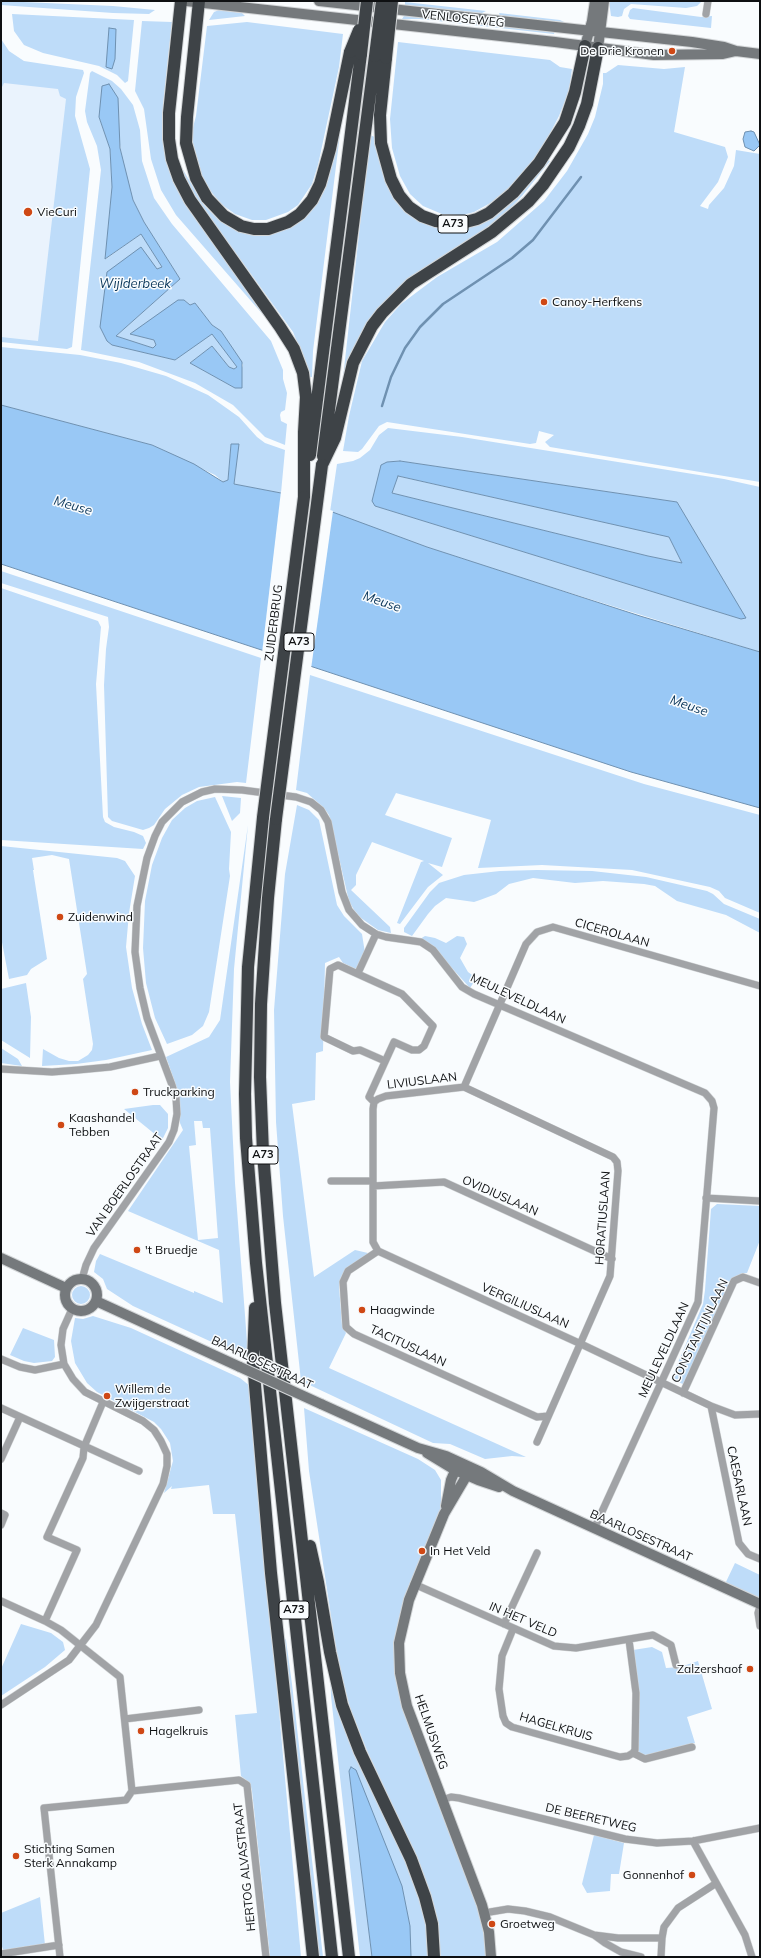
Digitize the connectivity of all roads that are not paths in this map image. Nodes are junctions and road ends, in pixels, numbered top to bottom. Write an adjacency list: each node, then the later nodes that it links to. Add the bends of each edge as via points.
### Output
1 (181, 1): 20 (highway, A73, via 168,113 172,159 190,200 294,349 303,373)
2 (186, 1): 9 (street, VENLOSEWEG)
3 (319, 1): 12 (street, VENLOSEWEG)
4 (382, 1): 19 (highway, A73, bridge)
5 (392, 1): 19 (highway, A73, bridge)
6 (595, 1): 12 (street)
7 (604, 1): 13 (street)
8 (708, 1): 11 (street)
9 (199, 2): 14 (street, VENLOSEWEG); 17 (highway, A73, via 186,117 186,143 196,178 207,198 224,216 241,226 268,229 283,224 300,214 312,200 320,184)
10 (367, 7): 17 (highway, A73, bridge)
11 (706, 14)
12 (590, 31): 13 (street, VENLOSEWEG); 14 (street)
13 (601, 32): 15 (street); 16 (street, VENLOSEWEG, via 724,47)
14 (585, 46): 15 (street, VENLOSEWEG); 19 (highway, A73, via 575,92 565,122 539,163 513,193 489,213 477,220 458,224 422,216 409,207 391,179 381,143)
15 (598, 48): 16 (street, VENLOSEWEG, via 671,56); 21 (highway, A73, via 587,104 573,140 557,166 538,191 511,218 411,284 382,313 372,326 353,363)
16 (736, 51): 18 (street, VENLOSEWEG)
17 (356, 53): 20 (highway, A73)
18 (760, 54)
19 (381, 57): 21 (highway, A73)
20 (309, 432): 38 (highway, ZUIDERBRUG / A73, bridge, via 304,497 263,817 249,953 245,1037 246,1138)
21 (330, 438): 61 (highway, A73, bridge, via 322,465 276,819 263,964 260,1077 263,1153)
22 (376, 934): 23 (street); 25 (street, MEULEVELDLAAN, via 421,942 433,950 462,987); 26 (street, MEULEVELDLAAN, via 362,925 350,910 342,892 328,822 321,810 311,802 296,797 215,789 182,802 162,822 155,836 147,858 137,906 136,952 140,988)
23 (358, 973): 27 (street, via 338,965 330,970 324,1037 353,1051 360,1050); 27 (street, via 402,994 433,1026 424,1046 412,1050 394,1042)
24 (760, 986): 25 (street, CICEROLAAN, via 554,927 537,932 526,944)
25 (500, 1005): 29 (street, LIVIUSLAAN); 33 (street, MEULEVELDLAAN, via 705,1093 712,1100 714,1108)
26 (160, 1056): 28 (street, via 110,1067 78,1070 52,1072); 39 (street, VAN BOERLOSTRAAT, via 176,1098 174,1130 94,1248)
27 (385, 1061): 30 (street, via 369,1097)
28 (1, 1069)
29 (464, 1087): 30 (street, LIVIUSLAAN, via 386,1096); 37 (street, HORATIUSLAAN, via 613,1157 617,1162 618,1171)
30 (374, 1102): 32 (street, LIVIUSLAAN)
31 (331, 1181): 32 (street)
32 (373, 1184): 35 (street, LIVIUSLAAN, via 373,1242); 37 (street, OVIDIUSLAAN, via 444,1182)
33 (706, 1198): 34 (street); 47 (street, MEULEVELDLAAN, via 698,1302)
34 (760, 1201)
35 (378, 1251): 44 (street, VERGILIUSLAAN); 53 (street, TACITUSLAAN, via 348,1271 343,1282 346,1327 354,1334 537,1417)
36 (1, 1258): 41 (street)
37 (612, 1258): 44 (street, HORATIUSLAAN, via 610,1276)
38 (256, 1263): 95 (highway, A73, via 254,1362 273,1589); 96 (highway, A73)
39 (82, 1279): 41 (street, via 73,1280); 42 (street, via 94,1285)
40 (760, 1284): 48 (street, CONSTANTIJNLAAN, via 743,1277 734,1281)
41 (66, 1288): 43 (street, via 65,1299)
42 (96, 1301): 43 (street, via 86,1310); 58 (street, BAARLOSESTRAAT, bridge)
43 (72, 1309): 46 (street, via 62,1329)
44 (581, 1344): 47 (street, VERGILIUSLAAN); 53 (street)
45 (1, 1358): 46 (street, via 20,1367 35,1370)
46 (64, 1364): 49 (street, via 85,1392)
47 (661, 1382): 48 (street, VERGILIUSLAAN); 65 (street, MEULEVELDLAAN)
48 (683, 1393): 50 (street, VERGILIUSLAAN)
49 (103, 1402): 56 (street); 76 (street, via 143,1421 154,1430 166,1454 167,1466 163,1484 113,1590 96,1625)
50 (711, 1406): 52 (street, VERGILIUSLAAN, via 735,1415); 67 (street, CAESARLAAN, via 739,1543 748,1554)
51 (1, 1408): 54 (street)
52 (760, 1414)
53 (548, 1416): 55 (street)
54 (20, 1417): 56 (street); 57 (street)
55 (537, 1442)
56 (84, 1447): 59 (street); 71 (street, via 83,1458 47,1536 77,1550)
57 (1, 1459)
58 (457, 1466): 60 (street, BAARLOSESTRAAT); 63 (street, HELMUSWEG, via 451,1480)
59 (139, 1471)
60 (468, 1471): 63 (street, HELMUSWEG); 65 (street, BAARLOSESTRAAT)
61 (297, 1490): 97 (highway, A73); 98 (highway, A73, via 342,1705 360,1752 418,1878 432,1924)
62 (1, 1513): 64 (street, via 5,1516)
63 (444, 1514): 68 (street, HELMUSWEG)
64 (1, 1525)
65 (594, 1529): 70 (street, BAARLOSESTRAAT)
66 (537, 1553): 72 (street)
67 (760, 1559)
68 (414, 1584): 72 (street, IN HET VELD); 84 (street, HELMUSWEG, via 399,1643 400,1673 407,1706)
69 (1, 1601): 71 (street)
70 (760, 1605): 73 (street)
71 (45, 1621): 76 (street)
72 (504, 1624): 74 (street, IN HET VELD)
73 (760, 1626)
74 (513, 1629): 75 (street, IN HET VELD, via 554,1646 576,1648); 82 (street, HAGELKRUIS, via 502,1656 499,1689 506,1723 512,1727 620,1756)
75 (629, 1640): 77 (street, IN HET VELD, via 653,1636 671,1644); 82 (street, via 636,1693)
76 (81, 1645): 78 (street, via 69,1660); 80 (street, via 120,1677)
77 (676, 1664)
78 (1, 1705)
79 (199, 1710): 80 (street)
80 (125, 1719): 83 (street)
81 (692, 1747): 82 (street, HAGELKRUIS, via 646,1759)
82 (633, 1753)
83 (132, 1791): 91 (street, via 126,1800 44,1808); 94 (street, HERTOG ALVASTRAAT, via 239,1780 247,1785)
84 (442, 1800): 86 (street, DE BEERETWEG, via 459,1798 625,1840 657,1843); 88 (street, HELMUSWEG)
85 (760, 1828): 86 (street, DE BEERETWEG)
86 (693, 1841): 87 (street)
87 (715, 1884): 90 (street, via 678,1908 664,1927); 102 (street, via 745,1935)
88 (484, 1913): 89 (street, via 508,1909 525,1911 550,1917); 99 (street, HELMUSWEG)
89 (594, 1935): 90 (street); 100 (street, via 621,1952)
90 (662, 1938): 101 (street)
91 (59, 1945): 92 (street); 93 (street)
92 (1, 1954)
93 (60, 1957)
94 (266, 1957)
95 (313, 1957)
96 (332, 1957)
97 (349, 1957)
98 (434, 1957)
99 (491, 1957)
100 (640, 1957)
101 (661, 1957)
102 (752, 1957)

